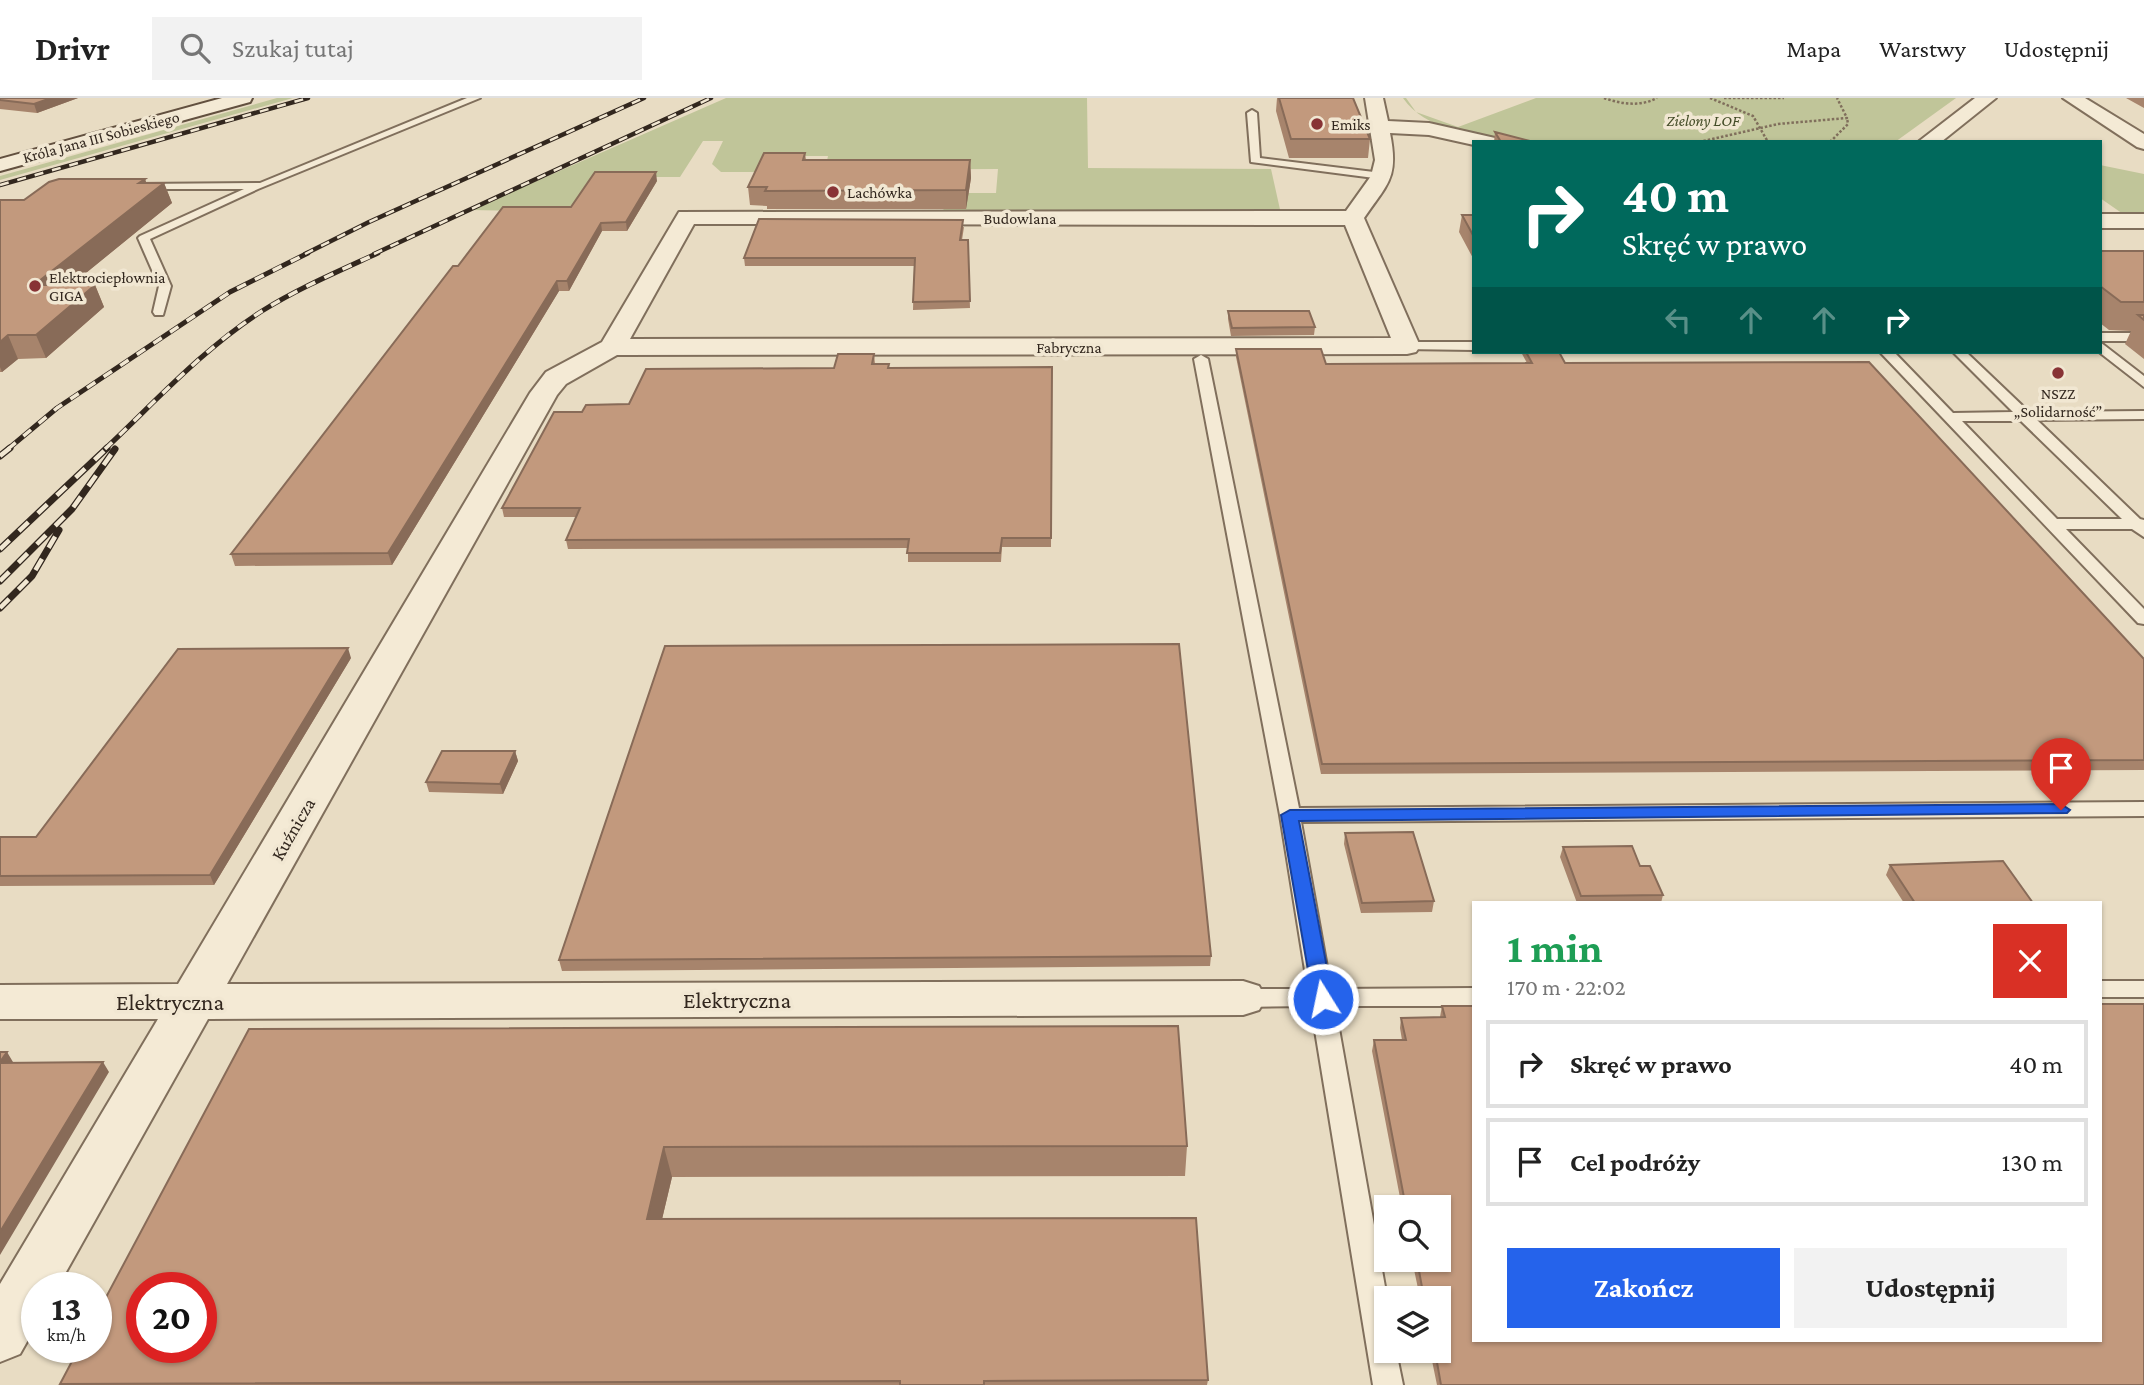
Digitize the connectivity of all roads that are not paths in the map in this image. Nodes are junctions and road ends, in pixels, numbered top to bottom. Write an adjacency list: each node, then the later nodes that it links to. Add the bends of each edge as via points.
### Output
1 (243, 98): 11 (street, Króla Jana III Sobieskiego)
2 (475, 98): 14 (lane)
3 (1374, 98): 7 (street)
4 (1987, 98): 9 (street)
5 (2072, 98): 10 (street)
6 (1252, 113): 12 (lane, via 1255,160)
7 (1381, 127): 8 (street, via 1429,129); 12 (street)
8 (1479, 140)
9 (1931, 140)
10 (2144, 143)
11 (0, 165)
12 (1382, 176): 15 (street)
13 (126, 186): 14 (lane)
14 (261, 186): 18 (lane, via 144,238 165,286)
15 (1353, 218): 21 (street); 23 (street, Budowlana, via 687,217)
16 (2102, 221): 17 (street)
17 (2144, 221)
18 (159, 312)
19 (2102, 337): 20 (lane)
20 (2144, 337)
21 (1407, 346): 22 (lane); 23 (street, Fabryczna)
22 (1472, 346)
23 (612, 347): 43 (street, Kuźnicza, via 556,378 544,393)
24 (2102, 348): 28 (lane)
25 (1889, 354): 30 (lane)
26 (1961, 354): 31 (lane)
27 (1201, 359): 36 (lane)
28 (2144, 383)
29 (2144, 415): 31 (lane)
30 (1950, 417): 31 (lane); 32 (lane)
31 (2025, 417): 33 (lane)
32 (2052, 524): 33 (lane); 34 (lane)
33 (2141, 526)
34 (2144, 619)
35 (2144, 809): 36 (lane)
36 (1290, 815): 41 (lane)
37 (2102, 989): 38 (lane)
38 (2144, 989)
39 (1472, 997): 41 (lane, Elektryczna)
40 (1243, 998): 41 (lane, Elektryczna); 43 (street, Elektryczna)
41 (1323, 999): 45 (lane)
42 (0, 1002): 43 (street, Elektryczna)
43 (194, 1002): 44 (street, Kuźnicza)
44 (0, 1336)
45 (1388, 1385)

